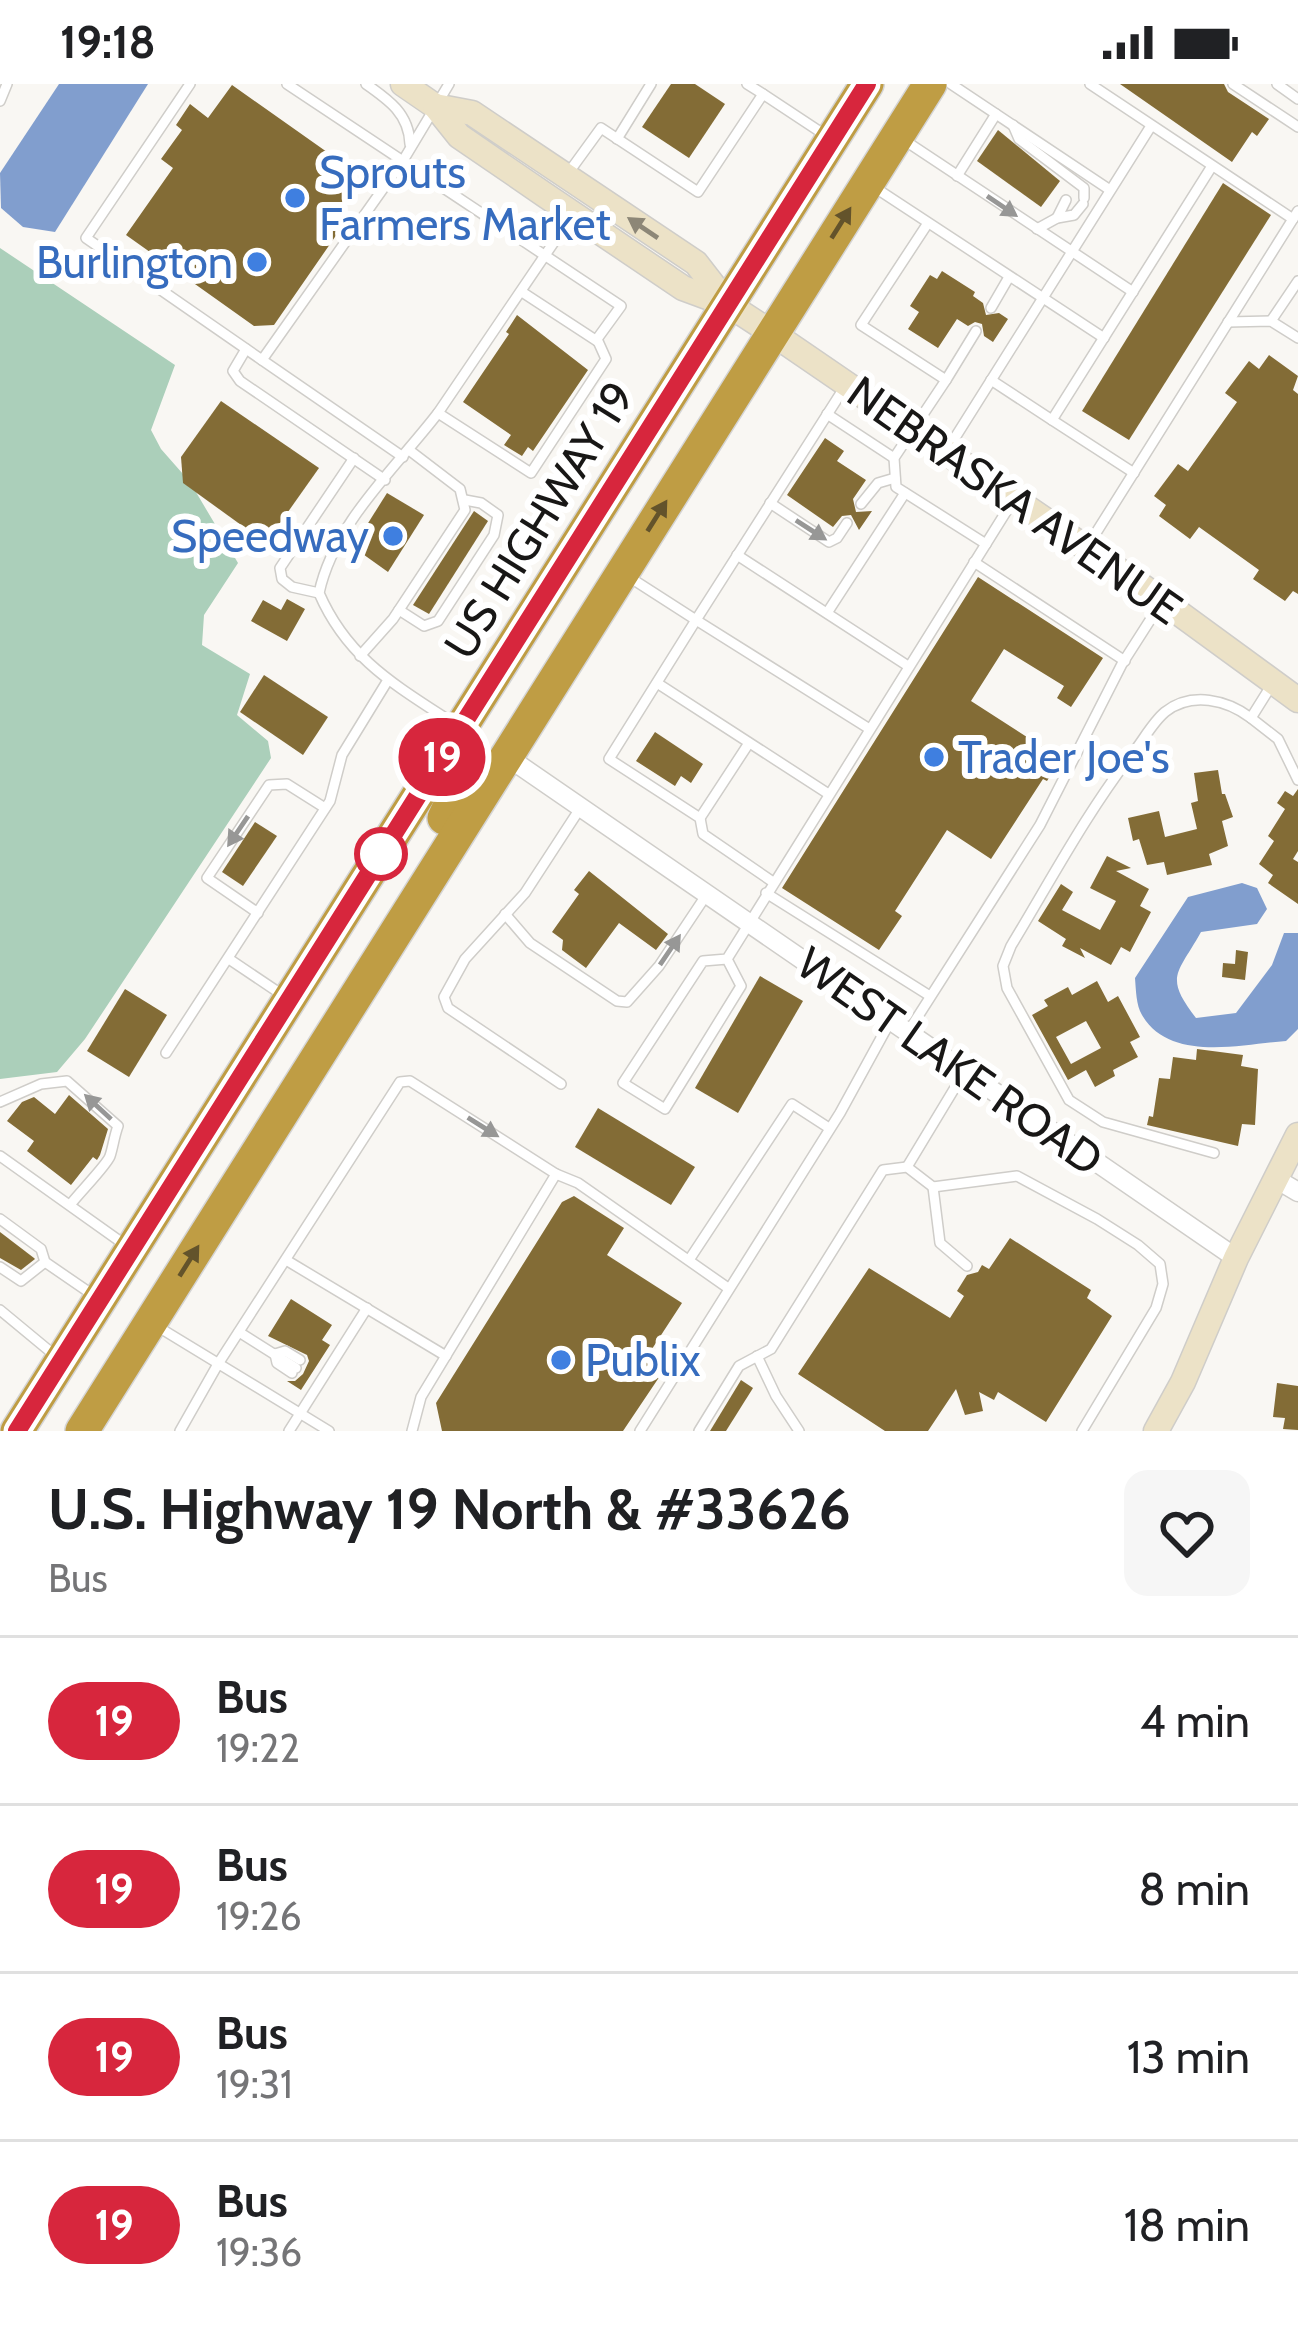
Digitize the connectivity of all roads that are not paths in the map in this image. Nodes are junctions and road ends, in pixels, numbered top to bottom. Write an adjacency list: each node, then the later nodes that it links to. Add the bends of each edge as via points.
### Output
1 (7, 84): 17 (lane)
2 (190, 84): 53 (lane, via 86,238)
3 (287, 84): 25 (lane, via 391,155)
4 (366, 84): 25 (lane, via 405,118)
5 (403, 84): 15 (street, NEBRASKA AVENUE)
6 (651, 84): 23 (lane)
7 (747, 84): 14 (lane)
8 (867, 84): 24 (highway, US HIGHWAY 19)
9 (930, 84): 22 (highway)
10 (951, 84): 18 (lane)
11 (1090, 84): 20 (lane)
12 (1233, 84): 21 (lane)
13 (1277, 84): 16 (lane)
14 (763, 94): 23 (lane, via 698,192); 24 (lane)
15 (442, 95): 25 (lane); 27 (street, NEBRASKA AVENUE); 32 (street, NEBRASKA AVENUE, via 459,136)
16 (1298, 99)
17 (0, 101)
18 (996, 114): 19 (lane); 28 (lane)
19 (1013, 125): 29 (lane, via 1018,139); 31 (lane)
20 (1151, 126): 26 (lane); 31 (lane)
21 (1298, 128)
22 (896, 135): 28 (lane); 30 (highway)
23 (617, 139): 27 (lane, via 601,128)
24 (832, 140): 44 (highway, US HIGHWAY 19)
25 (407, 155): 38 (lane); 54 (lane)
26 (1212, 166): 33 (lane); 42 (lane)
27 (566, 176): 44 (street, NEBRASKA AVENUE, one-way to 27, via 696,263)
28 (956, 176): 36 (lane, one-way to 36)
29 (1075, 179): 34 (lane); 34 (lane, via 1083,201 1074,215)
30 (867, 182): 35 (lane); 49 (highway, one-way to 30)
31 (1111, 190): 37 (lane)
32 (573, 214): 38 (lane); 44 (street, NEBRASKA AVENUE, via 683,288)
33 (1296, 215): 47 (lane)
34 (1057, 218): 36 (lane)
35 (928, 223): 39 (lane); 55 (lane, via 861,325)
36 (1037, 229): 37 (lane)
37 (1072, 253): 42 (lane); 43 (lane)
38 (546, 256): 41 (lane); 52 (lane, via 621,306)
39 (1009, 277): 43 (lane); 45 (lane)
40 (1298, 281): 46 (lane)
41 (522, 292): 52 (lane); 58 (lane)
42 (1133, 292): 50 (lane)
43 (1042, 299): 50 (lane); 56 (lane)
44 (729, 305): 49 (street, NEBRASKA AVENUE); 93 (highway, US HIGHWAY 19)
45 (991, 308)
46 (1271, 321): 47 (lane); 51 (lane)
47 (1228, 322): 66 (lane)
48 (976, 332): 55 (lane)
49 (772, 333): 57 (street, NEBRASKA AVENUE); 79 (highway, one-way to 49)
50 (1103, 338): 60 (lane)
51 (1298, 338)
52 (598, 341): 58 (lane, via 606,358 531,473)
53 (246, 349): 54 (lane); 64 (lane, via 233,371 240,381)
54 (262, 360): 63 (lane)
55 (946, 380): 61 (lane)
56 (991, 380): 60 (lane); 62 (lane)
57 (846, 384): 59 (lane); 61 (street, NEBRASKA AVENUE)
58 (438, 413): 63 (lane)
59 (827, 414): 65 (lane); 72 (lane)
60 (1052, 420): 66 (lane)
61 (914, 431): 62 (street, NEBRASKA AVENUE); 65 (lane)
62 (946, 453): 70 (street, NEBRASKA AVENUE)
63 (406, 454): 68 (lane); 71 (lane)
64 (353, 458): 68 (lane); 80 (lane, via 280,568 292,587)
65 (894, 458): 67 (lane)
66 (1134, 473): 76 (lane)
67 (896, 478): 69 (lane); 73 (lane, via 878,483)
68 (386, 480): 80 (lane, via 326,560)
69 (905, 493): 75 (lane); 83 (lane)
70 (1014, 499): 75 (lane); 76 (street, NEBRASKA AVENUE)
71 (465, 500): 82 (lane); 82 (lane, via 498,515 494,535 438,621 424,626)
72 (770, 503): 74 (lane, one-way to 74, via 830,542); 77 (lane)
73 (861, 504)
74 (847, 523)
75 (986, 544): 78 (lane)
76 (1087, 549): 81 (street, NEBRASKA AVENUE)
77 (737, 555): 83 (lane); 84 (lane)
78 (974, 562): 86 (lane); 87 (lane)
79 (622, 572): 84 (lane); 96 (highway)
80 (319, 593): 85 (lane)
81 (1162, 601): 86 (lane); 89 (street, NEBRASKA AVENUE)
82 (399, 610): 85 (lane)
83 (826, 613): 87 (lane)
84 (696, 620): 90 (lane); 94 (lane)
85 (360, 656): 88 (lane)
86 (1125, 661): 110 (lane, via 1040,825)
87 (908, 666): 94 (lane)
88 (388, 680): 93 (lane); 100 (lane, via 342,755)
89 (1274, 681): 91 (street, NEBRASKA AVENUE); 92 (lane)
90 (657, 683): 95 (lane); 101 (lane, via 609,759)
91 (1297, 697)
92 (1251, 718): 97 (lane, via 1277,739); 120 (lane, via 1211,700 1167,710 1119,770 1003,966 1007,988 1069,1100 1103,1122)
93 (460, 728): 111 (highway, US HIGHWAY 19); 113 (highway, via 473,758 458,797 348,970)
94 (868, 728): 98 (lane)
95 (749, 742): 98 (lane); 101 (lane)
96 (506, 756): 99 (street, WEST LAKE ROAD); 113 (highway)
97 (1298, 780)
98 (827, 794): 102 (lane)
99 (580, 807): 103 (street, WEST LAKE ROAD); 106 (lane)
100 (325, 808): 105 (lane); 105 (lane, one-way to 105, via 287,784 269,784 207,878)
101 (700, 818): 102 (lane, via 703,834)
102 (773, 882): 104 (lane)
103 (707, 893): 106 (lane, one-way to 103, via 530,944 627,1002); 107 (street, WEST LAKE ROAD)
104 (766, 893): 107 (lane); 110 (lane)
105 (258, 913): 108 (lane)
106 (506, 914): 116 (lane, via 444,997 448,1008)
107 (748, 921): 109 (lane); 112 (street, WEST LAKE ROAD)
108 (229, 959): 111 (lane); 114 (lane)
109 (728, 959): 109 (lane, via 703,962 623,1083 665,1109 741,986)
110 (930, 996): 112 (lane)
111 (290, 1000): 128 (highway, US HIGHWAY 19)
112 (899, 1026): 115 (street, WEST LAKE ROAD); 118 (lane)
113 (321, 1052): 139 (highway, one-way to 113)
114 (166, 1053)
115 (965, 1072): 122 (lane); 129 (street, WEST LAKE ROAD)
116 (562, 1084)
117 (0, 1102): 126 (lane, one-way to 117, via 111,1154 118,1126 67,1081)
118 (829, 1128): 131 (lane, via 792,1104); 135 (lane)
119 (1298, 1135): 124 (street)
120 (1214, 1153)
121 (0, 1156): 126 (lane)
122 (907, 1167): 125 (lane); 142 (lane, via 883,1170 771,1349)
123 (556, 1174): 130 (lane, one-way to 123, via 400,1082); 131 (lane); 141 (lane)
124 (1287, 1185): 129 (street)
125 (933, 1187): 133 (lane, via 940,1243); 157 (lane, via 1018,1176 1160,1264 1156,1308)
126 (70, 1205): 128 (lane)
127 (0, 1219): 132 (lane, via 41,1249)
128 (133, 1250): 136 (highway, US HIGHWAY 19)
129 (1237, 1258): 158 (street)
130 (286, 1260): 137 (lane); 140 (lane)
131 (689, 1260): 135 (lane)
132 (45, 1262): 134 (lane, via 21,1282); 136 (lane)
133 (967, 1266)
134 (0, 1267)
135 (728, 1288): 154 (lane)
136 (101, 1300): 143 (highway, US HIGHWAY 19)
137 (367, 1308): 141 (lane); 146 (lane, via 315,1379)
138 (0, 1310): 143 (lane)
139 (150, 1323): 144 (lane); 149 (highway)
140 (239, 1332): 144 (lane); 145 (lane, via 275,1354 285,1351)
141 (446, 1356): 153 (lane)
142 (757, 1356): 155 (lane, via 739,1366); 156 (lane)
143 (62, 1362): 147 (highway, US HIGHWAY 19); 148 (highway)
144 (218, 1364): 146 (lane); 150 (lane)
145 (296, 1367)
146 (300, 1414): 151 (lane); 152 (lane)
147 (17, 1431)
148 (35, 1431)
149 (82, 1431)
150 (180, 1431)
151 (289, 1431)
152 (328, 1431)
153 (412, 1431)
154 (640, 1431)
155 (699, 1431)
156 (800, 1431)
157 (1082, 1431)
158 (1156, 1431)

